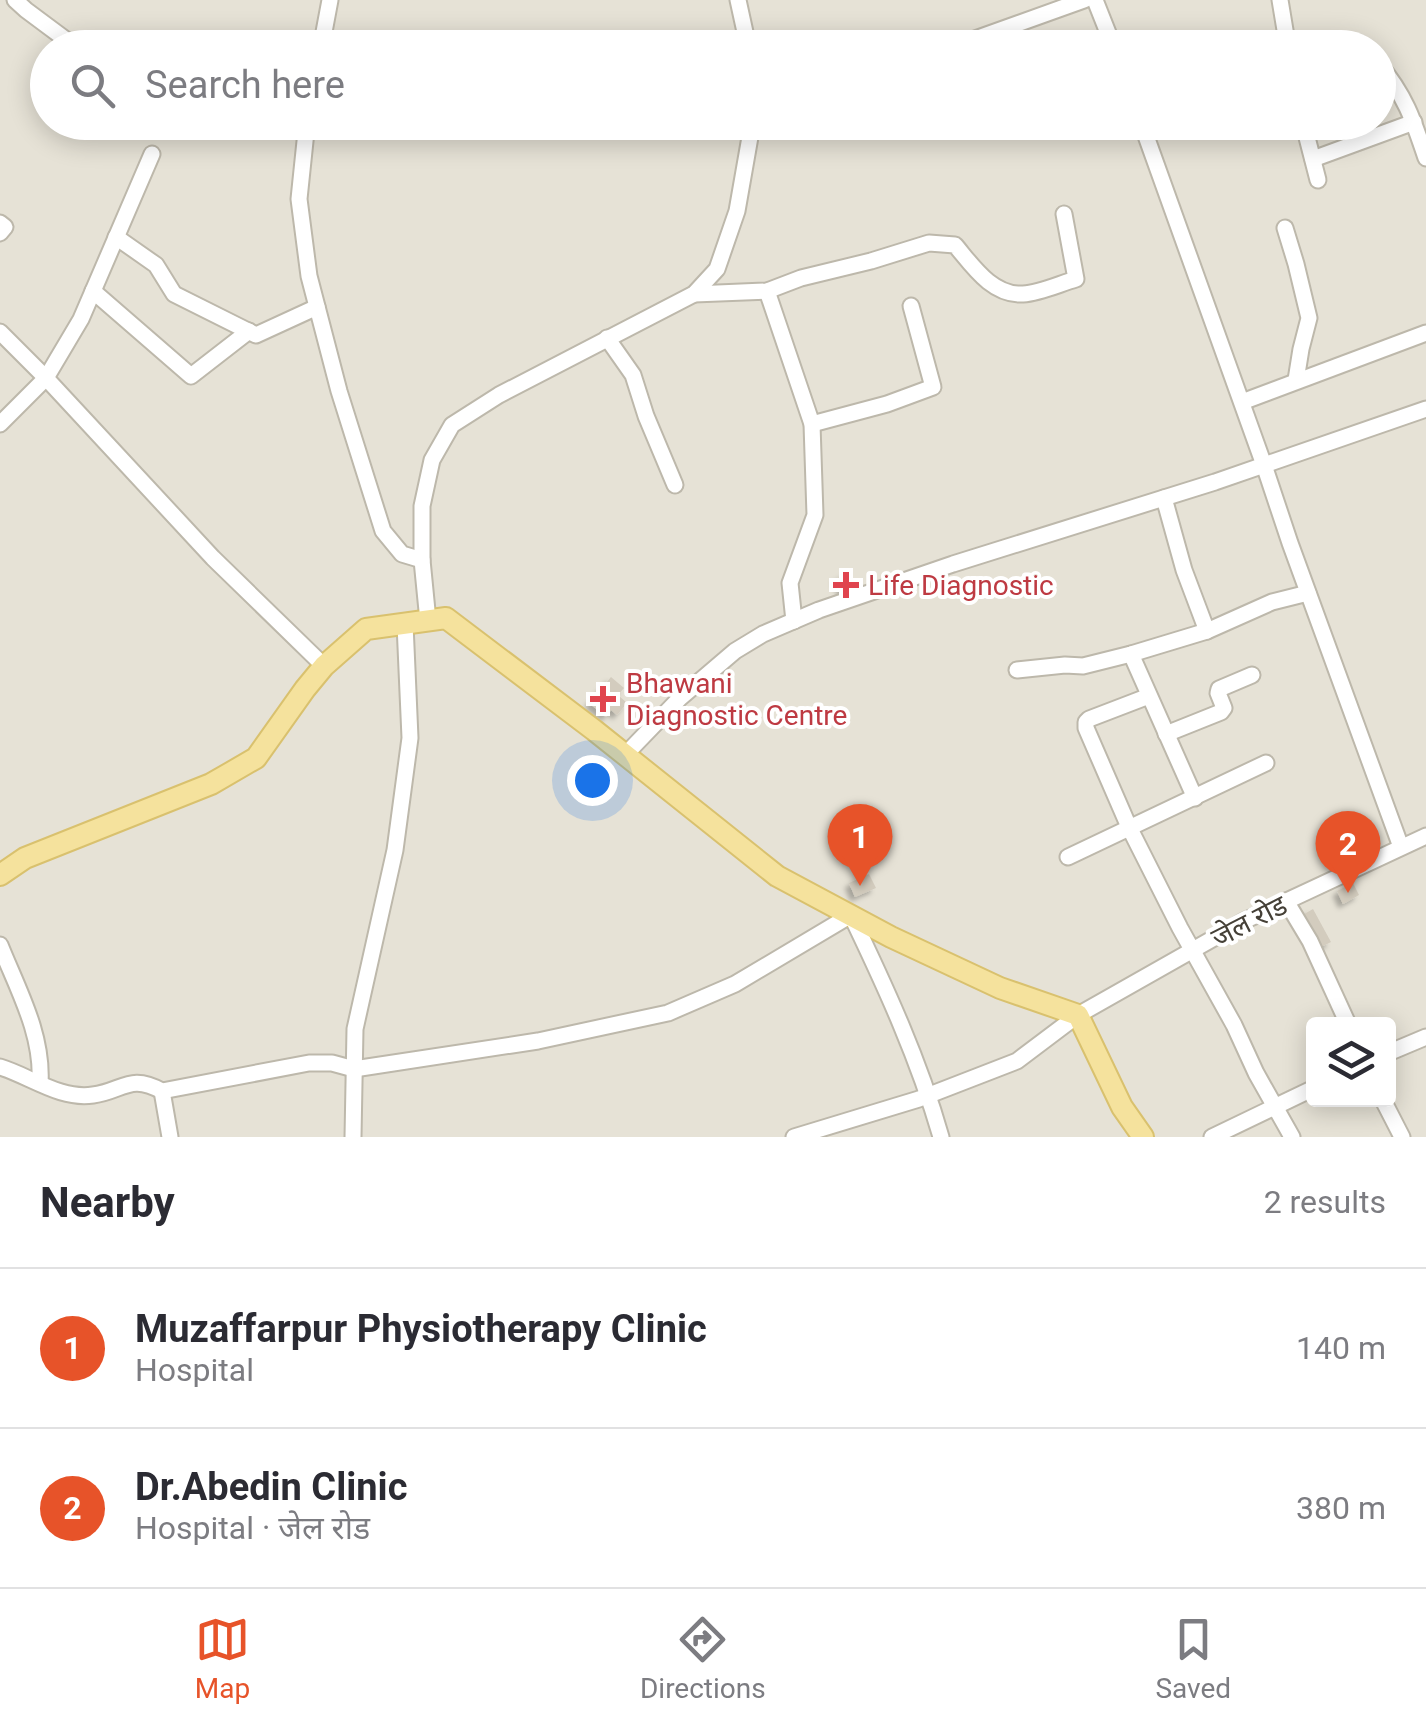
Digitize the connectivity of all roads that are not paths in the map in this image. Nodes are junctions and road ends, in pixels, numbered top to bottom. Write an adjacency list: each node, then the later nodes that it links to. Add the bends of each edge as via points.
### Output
1 (15, 0): 7 (street)
2 (330, 0): 8 (street)
3 (738, 0): 9 (street)
4 (1084, 0): 10 (street)
5 (1095, 0): 11 (street)
6 (1280, 0): 12 (street)
7 (52, 30)
8 (324, 30)
9 (745, 30)
10 (1000, 30)
11 (1107, 30)
12 (1285, 30)
13 (1396, 84): 14 (street)
14 (1414, 122): 15 (street); 22 (street)
15 (1396, 129)
16 (305, 140): 34 (street, via 300,199)
17 (750, 140): 32 (street, via 737,211 717,269)
18 (1147, 140): 41 (street)
19 (1308, 140): 23 (street)
20 (1366, 140): 23 (street)
21 (152, 154): 29 (street)
22 (1426, 158)
23 (1313, 160): 24 (street)
24 (1318, 180)
25 (1064, 214): 31 (street, via 1076,280 1022,294 998,289 955,245 930,243)
26 (0, 223): 28 (street)
27 (1285, 228): 40 (street, via 1309,318)
28 (0, 233)
29 (116, 237): 30 (street); 36 (street, via 156,266 174,294)
30 (93, 291): 36 (street, via 191,376); 39 (street)
31 (767, 292): 32 (street); 44 (street)
32 (694, 294): 38 (street)
33 (912, 306): 44 (street, via 933,387)
34 (317, 308): 36 (street, via 256,335); 48 (street, via 383,531 402,554)
35 (0, 332): 39 (street)
36 (249, 332)
37 (1426, 333): 40 (street)
38 (606, 338): 46 (street, via 632,375); 48 (street, via 452,425 432,460 422,506)
39 (46, 378): 43 (street); 55 (street, via 212,558)
40 (1296, 380): 41 (street)
41 (1242, 402): 45 (street)
42 (1426, 410): 45 (street)
43 (0, 424)
44 (812, 424): 51 (street, via 815,516 790,583)
45 (1264, 465): 47 (street); 49 (street)
46 (676, 485)
47 (1164, 498): 51 (street); 53 (street)
48 (422, 560): 50 (street)
49 (1308, 592): 53 (street); 65 (street)
50 (428, 620): 52 (main road); 60 (main road, via 446,618)
51 (794, 621): 60 (street, via 734,651)
52 (405, 624): 55 (main road, via 366,628); 77 (street, via 410,738 395,850 354,1029)
53 (1207, 631): 54 (street)
54 (1130, 654): 56 (street, via 1084,666); 58 (street)
55 (324, 666): 67 (main road, via 256,758 211,784 25,858)
56 (1017, 670)
57 (1252, 675): 59 (street, via 1219,690 1222,712)
58 (1149, 696): 59 (street); 63 (street, via 1086,722)
59 (1166, 734): 62 (street)
60 (626, 755): 69 (main road, via 777,876)
61 (1266, 763): 62 (street)
62 (1195, 798): 63 (street)
63 (1129, 827): 66 (street); 71 (street)
64 (1426, 836): 65 (street, जेल रोड)
65 (1401, 848): 68 (street, जेल रोड)
66 (1068, 857)
67 (0, 876)
68 (1286, 901): 71 (street, जेल रोड); 73 (street)
69 (851, 915): 72 (main road, via 1000,988); 77 (street, via 735,984 668,1013); 81 (street)
70 (0, 945): 78 (street, via 36,1036)
71 (1192, 951): 72 (street, जेल रोड); 83 (street)
72 (1078, 1015): 81 (street, जेल रोड, via 1017,1061); 88 (main road)
73 (1345, 1017)
74 (1426, 1037): 75 (street)
75 (1396, 1050)
76 (0, 1067): 78 (street)
77 (354, 1069): 79 (street, via 309,1063); 85 (street)
78 (40, 1083): 79 (street, via 73,1095 136,1082)
79 (162, 1091): 84 (street)
80 (1306, 1092): 83 (street)
81 (926, 1096): 86 (street, जेल रोड); 87 (street)
82 (1387, 1107): 91 (street)
83 (1276, 1108): 89 (street); 90 (street)
84 (170, 1137)
85 (354, 1137)
86 (794, 1137)
87 (941, 1137)
88 (1143, 1137)
89 (1212, 1137)
90 (1292, 1137)
91 (1402, 1137)

